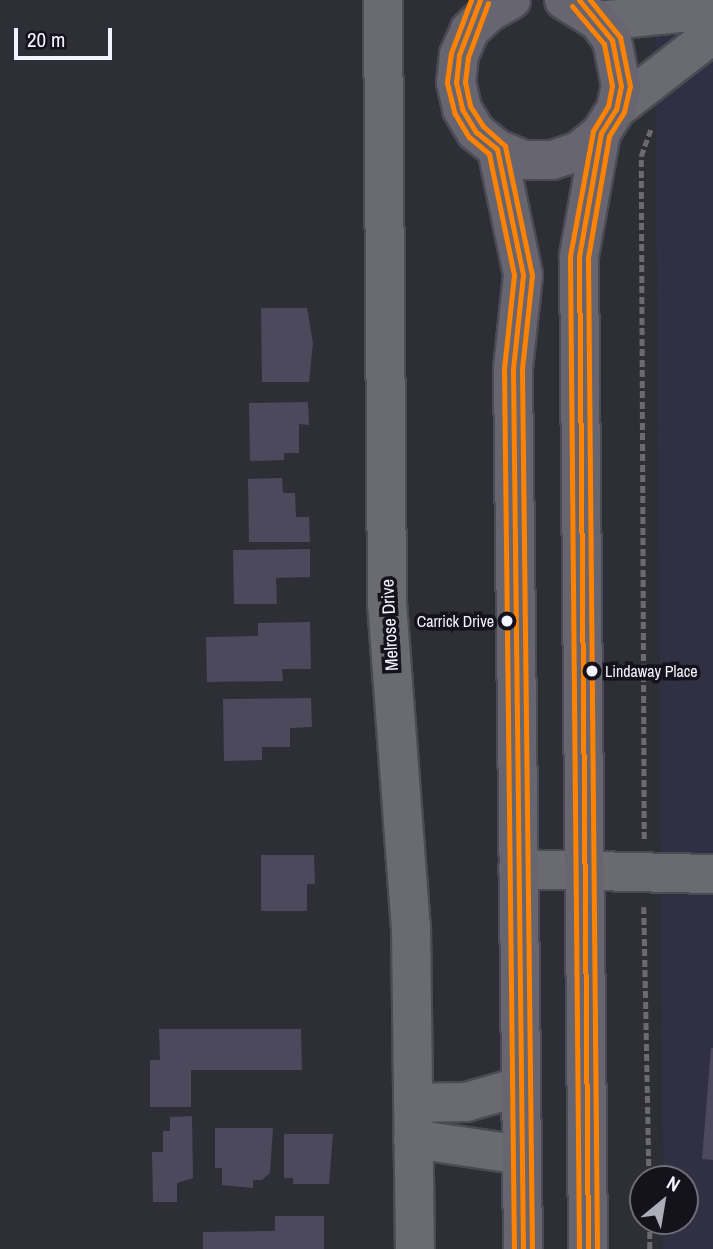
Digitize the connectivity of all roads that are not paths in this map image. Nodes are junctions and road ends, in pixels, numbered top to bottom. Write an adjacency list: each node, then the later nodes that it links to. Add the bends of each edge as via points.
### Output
1 (383, 0): 13 (street, Melrose Drive, via 387,603 411,926)
2 (511, 0): 5 (main road)
3 (580, 7): 4 (street); 7 (main road, via 612,40 620,62)
4 (713, 10)
5 (475, 15): 8 (main road, via 459,55 456,82 462,109 476,132)
6 (713, 34): 7 (street)
7 (608, 121): 8 (main road, via 579,150 552,160 524,160); 10 (main road, via 579,256)
8 (497, 149): 9 (main road, via 523,275 513,369)
9 (518, 869): 10 (street); 12 (main road)
10 (586, 869): 11 (street); 17 (main road)
11 (713, 874)
12 (519, 1087): 13 (street); 14 (main road)
13 (413, 1121): 14 (street); 15 (street, Melrose Drive)
14 (522, 1155): 16 (main road)
15 (415, 1249)
16 (523, 1249)
17 (588, 1249)

